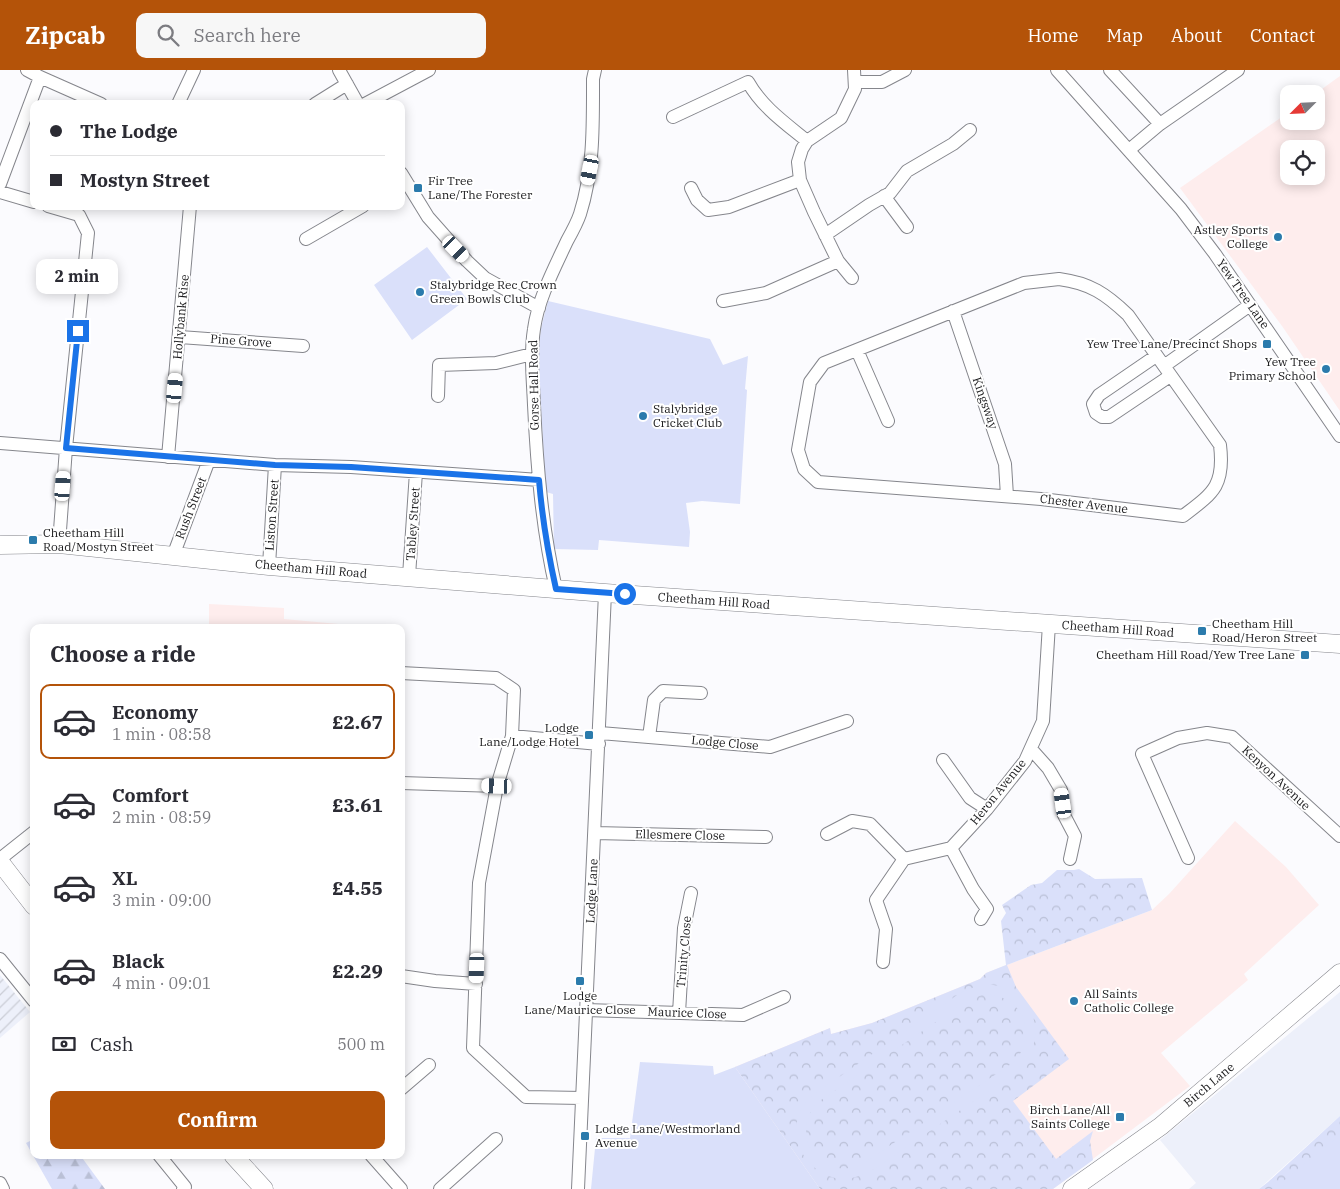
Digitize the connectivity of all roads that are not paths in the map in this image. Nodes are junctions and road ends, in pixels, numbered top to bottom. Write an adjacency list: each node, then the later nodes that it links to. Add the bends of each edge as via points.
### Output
1 (27, 70): 11 (street)
2 (194, 70): 15 (street)
3 (339, 70): 12 (street)
4 (429, 70): 18 (street)
5 (595, 70): 42 (street, Gorse Hall Road, via 590,170 580,215)
6 (906, 70): 10 (street, via 882,82)
7 (1057, 70): 24 (street, Yew Tree Lane)
8 (1110, 70): 21 (street)
9 (1238, 70): 21 (street)
10 (854, 76): 23 (street, via 855,89 841,118)
11 (40, 77): 13 (street); 14 (street)
12 (347, 84): 16 (street); 17 (street)
13 (31, 100)
14 (92, 100)
15 (180, 100)
16 (321, 100)
17 (356, 100)
18 (373, 100)
19 (30, 104): 27 (street)
20 (673, 118): 23 (street, via 753,79 757,97)
21 (1160, 124): 24 (street)
22 (970, 130): 30 (street, via 907,171)
23 (806, 141): 25 (street, via 798,162)
24 (1129, 150): 41 (street, Yew Tree Lane, via 1181,209)
25 (800, 180): 28 (street, via 729,207 708,210 696,200); 36 (street)
26 (405, 182): 42 (street, via 428,217 485,278)
27 (0, 184)
28 (691, 188)
29 (0, 192): 31 (street)
30 (884, 196): 35 (street); 36 (street)
31 (30, 201)
32 (60, 210): 54 (street, via 78,216 88,233)
33 (190, 210): 44 (street, Hollybank Rise)
34 (356, 210): 37 (street)
35 (907, 227)
36 (825, 235): 38 (street)
37 (306, 239)
38 (838, 261): 39 (street); 40 (street, via 766,293)
39 (852, 278)
40 (723, 301)
41 (1250, 305): 49 (street); 52 (street, Yew Tree Lane)
42 (539, 308): 47 (street, Gorse Hall Road)
43 (953, 311): 46 (street, Chester Avenue); 48 (street, Chester Avenue, via 1024,283 1052,279 1072,281 1099,290 1114,301 1128,315); 60 (street, Kingsway, via 1005,464)
44 (180, 337): 45 (street, Pine Grove); 55 (street, Hollybank Rise)
45 (303, 346)
46 (857, 350): 51 (street); 60 (street, Chester Avenue, via 824,363 810,382 798,450 804,469 818,482)
47 (532, 354): 50 (street, via 496,364 439,365); 59 (street, Gorse Hall Road)
48 (1156, 356): 49 (street, Chester Avenue); 49 (street, via 1099,395 1093,404 1096,413 1109,417)
49 (1167, 371): 60 (street, Chester Avenue, via 1220,445 1221,469 1213,491 1183,516)
50 (438, 396)
51 (888, 421)
52 (1340, 436)
53 (0, 443): 54 (street)
54 (66, 448): 55 (street); 61 (street)
55 (168, 458): 56 (street)
56 (209, 460): 57 (street); 63 (street, Rush Street)
57 (275, 465): 58 (street); 64 (street, Liston Street)
58 (416, 472): 59 (street); 65 (street, Tabley Street)
59 (539, 480): 66 (street, Gorse Hall Road, via 543,524)
60 (1007, 496)
61 (59, 544): 62 (main road, Cheetham Hill Road); 63 (main road, Cheetham Hill Road)
62 (0, 545)
63 (172, 556): 64 (main road, Cheetham Hill Road)
64 (268, 566): 65 (main road, Cheetham Hill Road)
65 (409, 576): 66 (main road, Cheetham Hill Road)
66 (556, 589): 67 (main road, Cheetham Hill Road)
67 (605, 593): 68 (main road, Cheetham Hill Road); 75 (street, Lodge Lane)
68 (1049, 624): 69 (main road, Cheetham Hill Road); 76 (street, Heron Avenue, via 1043,720)
69 (1340, 644)
70 (405, 673): 73 (street, via 496,678 514,690)
71 (701, 693): 74 (street, via 663,691 654,700)
72 (847, 721): 74 (street, Lodge Close, via 770,747)
73 (512, 736): 75 (street, Lodge Close); 79 (street)
74 (649, 737): 75 (street, Lodge Close)
75 (600, 739): 82 (street, Lodge Lane)
76 (1031, 749): 80 (street, Heron Avenue); 88 (street, via 1061,790 1064,815 1075,836)
77 (943, 760): 80 (street, via 970,798)
78 (405, 782): 79 (street)
79 (497, 786): 98 (street, via 479,883)
80 (987, 809): 86 (street, Heron Avenue)
81 (1338, 831): 87 (street, Kenyon Avenue, via 1232,737 1207,733 1178,738 1142,754)
82 (595, 833): 85 (street, Ellesmere Close); 101 (street, Lodge Lane)
83 (827, 834): 89 (street, via 852,821 870,824)
84 (30, 835): 90 (street)
85 (766, 837)
86 (951, 848): 89 (street); 93 (street, via 987,909)
87 (1188, 858)
88 (1070, 859)
89 (904, 860): 95 (street, via 876,900 886,929)
90 (0, 861): 92 (main road)
91 (691, 892): 102 (street, Trinity Close, via 684,928)
92 (30, 901)
93 (981, 919)
94 (0, 959): 99 (street)
95 (883, 962)
96 (1340, 973): 117 (main road, Birch Lane, via 1161,1126)
97 (405, 977): 98 (street)
98 (476, 984): 105 (street, via 473,1048 526,1097)
99 (30, 996)
100 (784, 997): 102 (street, Maurice Close, via 743,1015)
101 (586, 1010): 102 (street, Maurice Close); 105 (street, Lodge Lane)
102 (679, 1013)
103 (429, 1065): 104 (street)
104 (405, 1086)
105 (582, 1098): 116 (street, Lodge Lane)
106 (496, 1139): 115 (street)
107 (162, 1159): 112 (street, via 185,1186)
108 (237, 1159): 113 (main road)
109 (375, 1159): 114 (street)
110 (0, 1184): 111 (street)
111 (3, 1189)
112 (183, 1189)
113 (264, 1189)
114 (401, 1189)
115 (440, 1189)
116 (578, 1189)
117 (1072, 1189)

